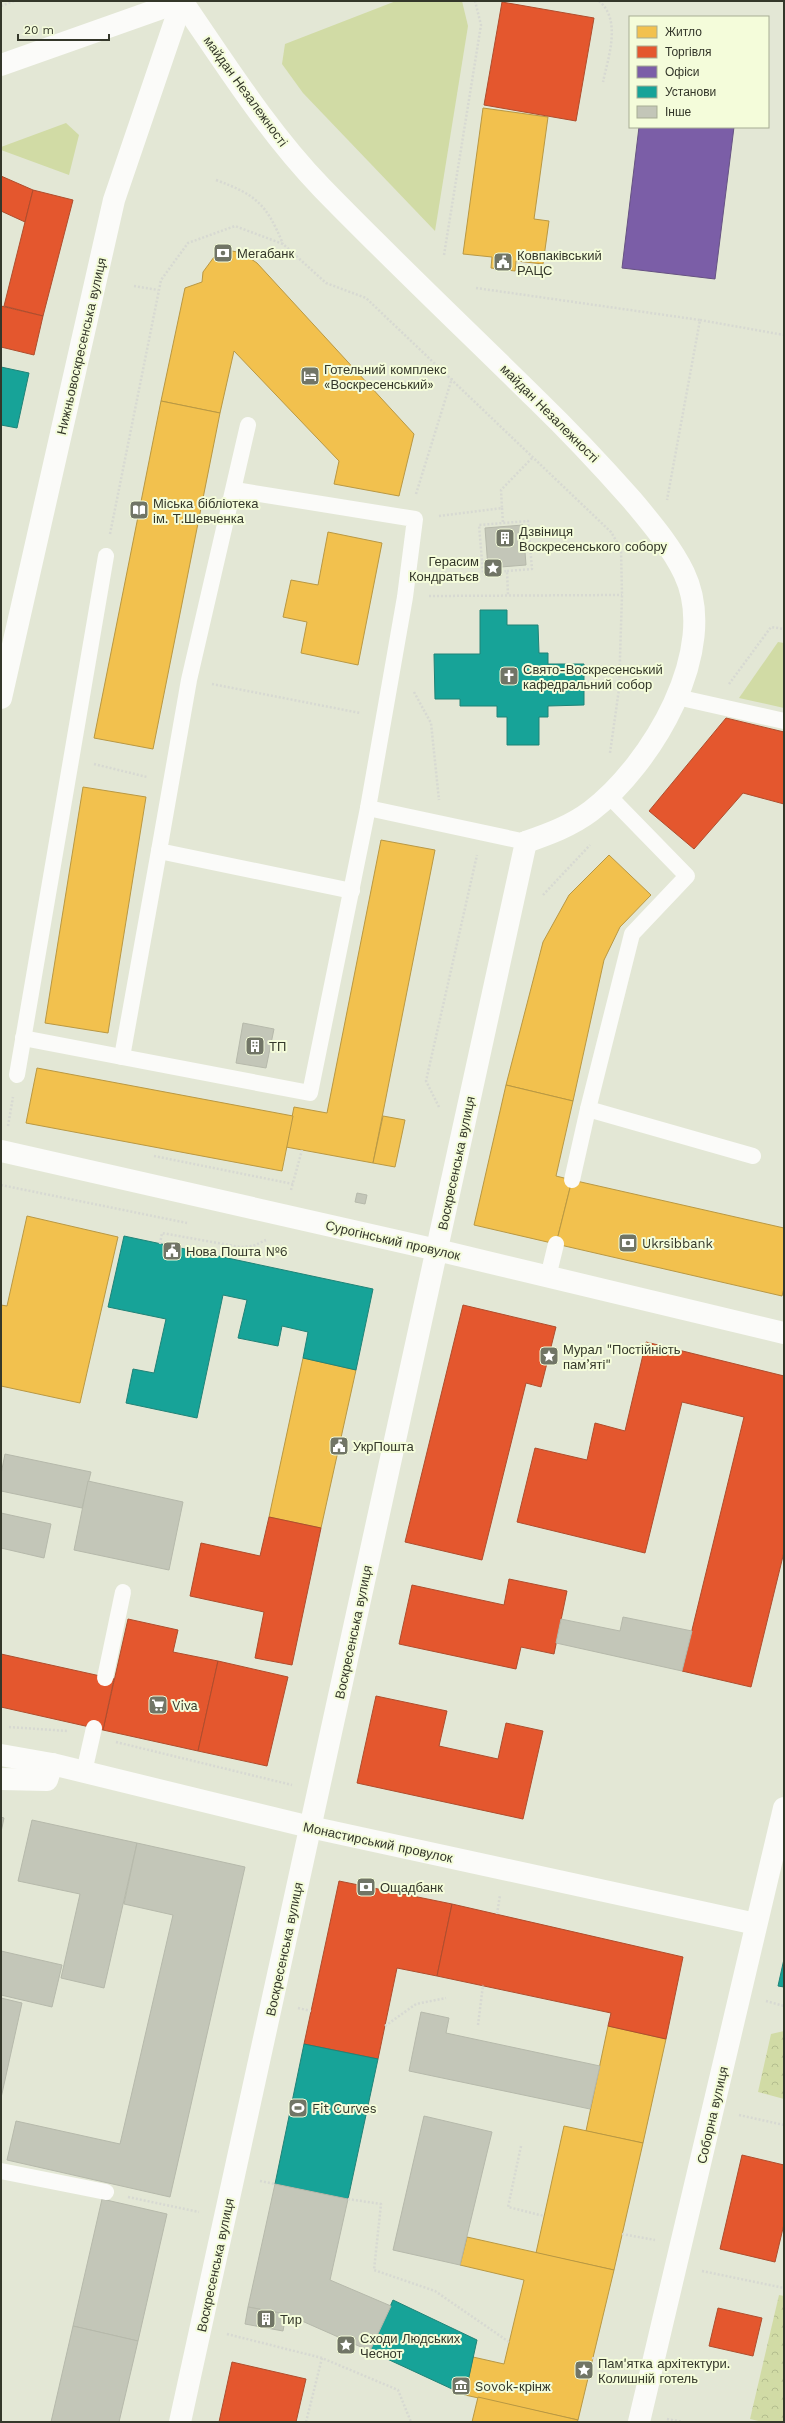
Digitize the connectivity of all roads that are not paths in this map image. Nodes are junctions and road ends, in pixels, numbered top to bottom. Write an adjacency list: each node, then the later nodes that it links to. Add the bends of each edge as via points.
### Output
1 (182, 1): 2 (street); 6 (street, майдан Незалежності, via 267,124 320,186 593,455 659,532 685,574 694,610 692,653); 7 (street, Нижньовоскресенська вулиця, via 114,200)
2 (1, 65)
3 (248, 425): 4 (lane)
4 (235, 490): 10 (lane, via 414,518 405,597); 12 (lane, via 189,680)
5 (106, 556): 14 (lane)
6 (677, 697): 8 (lane); 9 (street, майдан Незалежності, via 642,758)
7 (1, 698)
8 (784, 721)
9 (609, 796): 11 (street, майдан Незалежності, via 590,812 559,831); 17 (lane, via 686,876 632,934)
10 (368, 808): 11 (lane); 13 (lane)
11 (526, 842): 22 (street, Воскресенська вулиця)
12 (160, 851): 13 (lane); 15 (lane)
13 (352, 891): 15 (lane, via 310,1093)
14 (23, 1038): 15 (lane); 16 (lane)
15 (122, 1057)
16 (17, 1076)
17 (588, 1109): 19 (lane); 20 (lane)
18 (1, 1150): 22 (street, Сурогінський провулок)
19 (753, 1156)
20 (572, 1180)
21 (556, 1244): 23 (lane)
22 (437, 1250): 23 (street, Сурогінський провулок); 33 (street, Воскресенська вулиця)
23 (548, 1277): 24 (street, Сурогінський провулок)
24 (784, 1333)
25 (123, 1592): 26 (lane)
26 (105, 1678)
27 (94, 1732): 30 (lane)
28 (1, 1755): 29 (street, Монастирський провулок)
29 (52, 1764): 30 (street, Монастирський провулок); 31 (street, via 47,1780)
30 (84, 1772): 33 (street, Монастирський провулок)
31 (1, 1779)
32 (784, 1808): 34 (street, Соборна вулиця)
33 (310, 1827): 34 (street, Монастирський провулок); 37 (street, Воскресенська вулиця)
34 (756, 1924): 38 (street, Соборна вулиця)
35 (1, 2171): 36 (lane)
36 (106, 2192)
37 (180, 2422)
38 (639, 2422)

